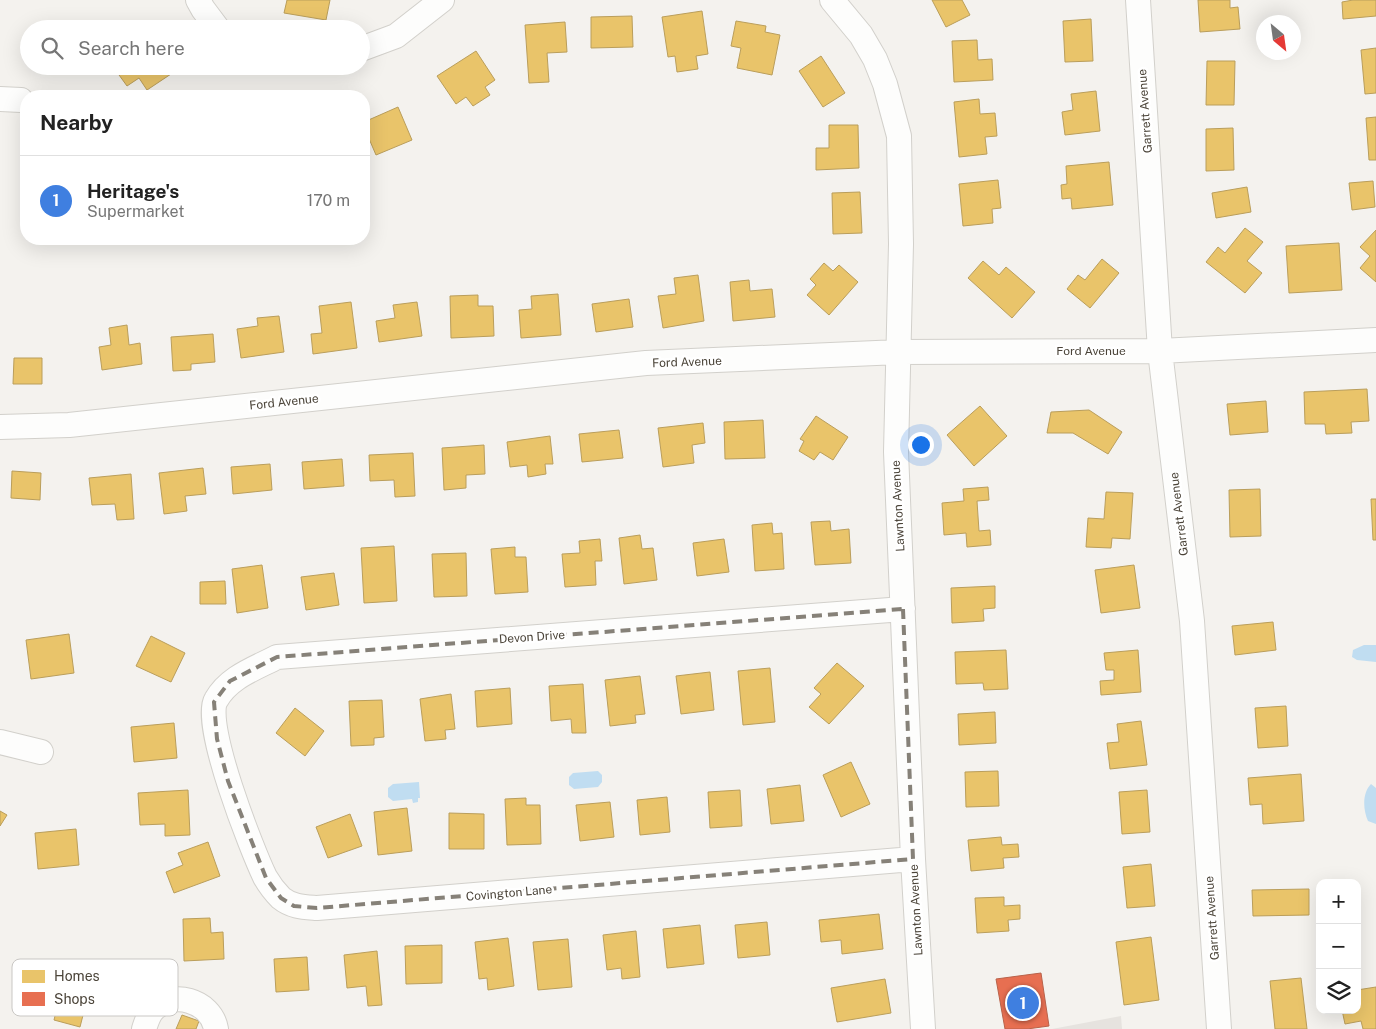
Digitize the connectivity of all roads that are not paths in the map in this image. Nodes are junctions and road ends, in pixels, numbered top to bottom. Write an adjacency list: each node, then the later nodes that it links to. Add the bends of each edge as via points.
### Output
1 (198, 0): 5 (street)
2 (442, 0): 6 (street, via 396,36)
3 (832, 0): 9 (street, Lawnton Avenue, via 861,35 875,59 888,92 899,136)
4 (1138, 0): 8 (street, Garrett Avenue)
5 (211, 20)
6 (370, 46)
7 (1376, 340): 8 (street, Ford Avenue)
8 (1160, 351): 9 (street, Ford Avenue); 21 (street, Garrett Avenue, via 1192,621)
9 (899, 352): 10 (street, Ford Avenue, via 646,364 69,425); 11 (street, Lawnton Avenue, via 896,452)
10 (0, 427)
11 (903, 609): 12 (street, Devon Drive, via 277,657 230,681 214,702); 15 (street, Lawnton Avenue)
12 (217, 739): 15 (street, Covington Lane, via 228,781 266,878 281,898 294,906 327,908)
13 (0, 742): 14 (street)
14 (42, 752)
15 (912, 859): 20 (street, Lawnton Avenue)
16 (178, 999): 19 (street, via 200,1006 211,1017)
17 (149, 1016): 18 (street)
18 (144, 1029)
19 (216, 1029)
20 (923, 1029)
21 (1219, 1029)

